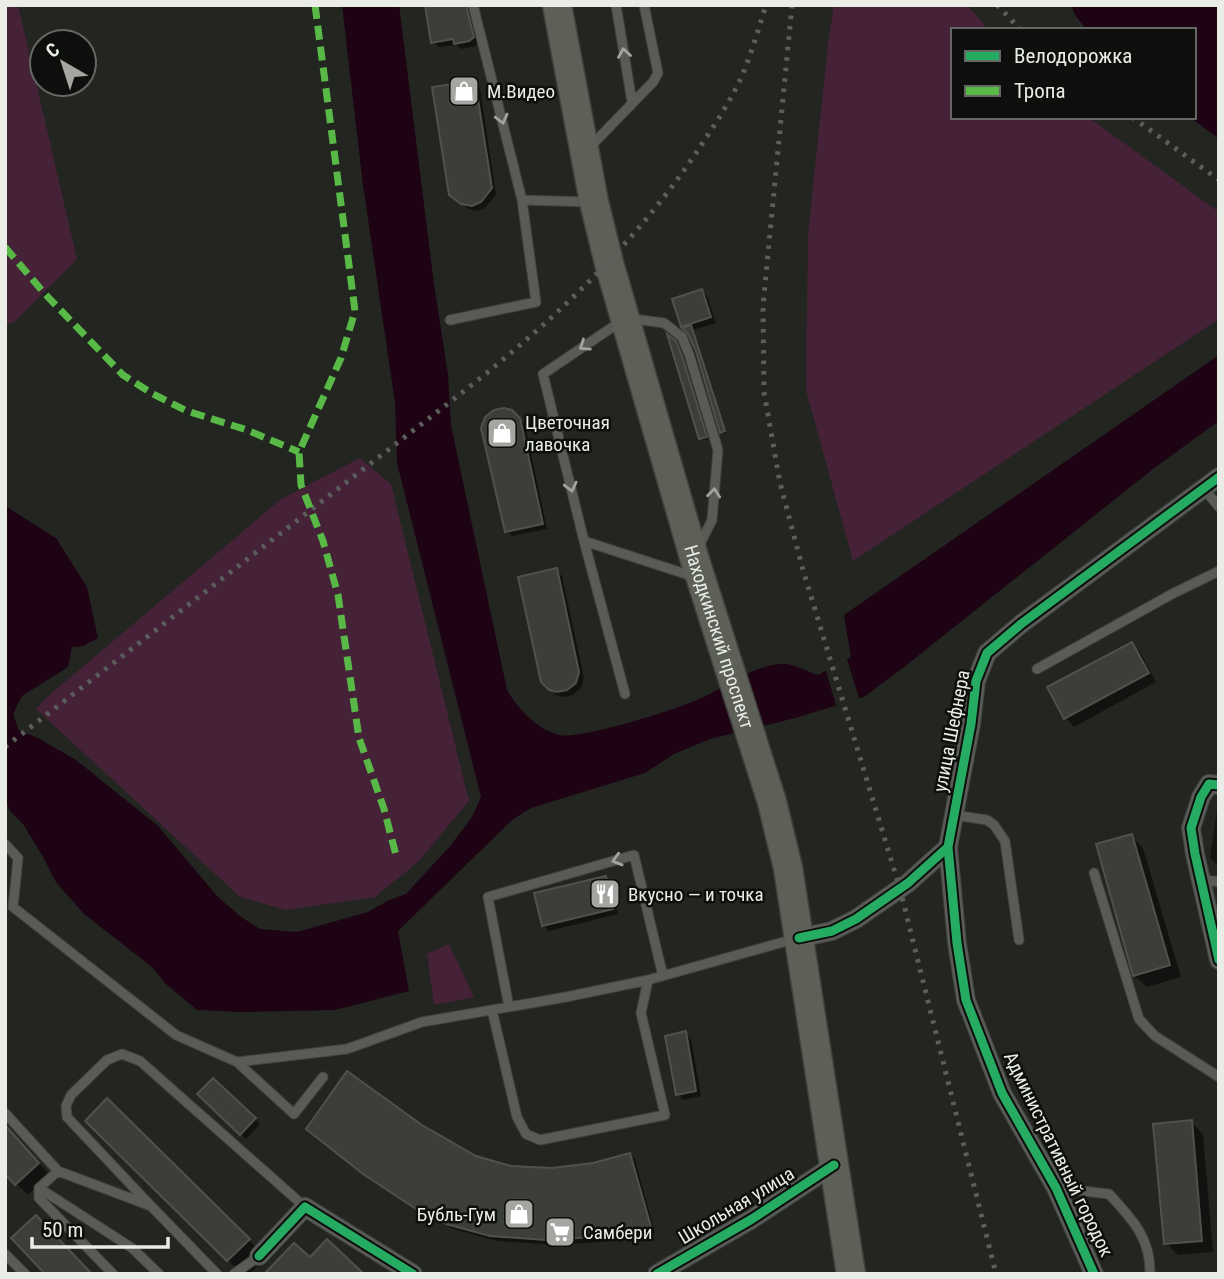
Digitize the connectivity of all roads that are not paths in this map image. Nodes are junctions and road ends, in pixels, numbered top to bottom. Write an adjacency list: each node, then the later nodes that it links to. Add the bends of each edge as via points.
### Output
1 (473, 5): 7 (lane, one-way to 7)
2 (557, 5): 6 (main road, Находкинский проспект)
3 (617, 5): 5 (lane, one-way to 3)
4 (644, 5): 5 (lane, via 658,73)
5 (632, 102): 6 (lane)
6 (586, 151): 8 (main road, Находкинский проспект)
7 (522, 200): 8 (lane); 10 (lane, via 536,302)
8 (594, 202): 9 (main road, Находкинский проспект)
9 (626, 318): 14 (lane, one-way to 14, via 543,373); 15 (main road, Находкинский проспект); 15 (lane, one-way to 9, via 712,520 718,450 682,337 664,323)
10 (450, 320)
11 (1219, 477): 12 (street, улица Шефнера)
12 (1204, 489): 13 (lane); 20 (street, улица Шефнера, via 987,653 976,681)
13 (1219, 507)
14 (584, 541): 15 (lane); 18 (lane)
15 (697, 568): 27 (main road, Находкинский проспект, via 759,760 788,868)
16 (1219, 571): 17 (lane)
17 (1037, 669)
18 (625, 694)
19 (1219, 785): 24 (street, via 1209,785 1201,797 1191,828)
20 (952, 814): 22 (street, улица Шефнера); 28 (lane, via 987,820 1005,841)
21 (5, 844): 26 (lane, via 18,858)
22 (948, 847): 27 (street, via 908,883 856,919 832,931); 41 (street, Административный городок, via 966,1000 1002,1093)
23 (1094, 873): 36 (lane, via 1139,1019 1155,1036)
24 (1200, 879): 25 (lane); 29 (street)
25 (1219, 882)
26 (9, 907): 34 (lane, via 176,1035)
27 (799, 938): 30 (lane); 38 (main road, Находкинский проспект)
28 (1019, 940)
29 (1219, 960)
30 (663, 976): 31 (lane); 32 (lane, one-way to 32, via 634,855 488,897)
31 (648, 980): 32 (lane); 33 (lane, via 641,1013 665,1115 540,1140 526,1134 517,1117)
32 (509, 1007): 33 (lane)
33 (492, 1010): 34 (lane, via 422,1022 347,1049)
34 (237, 1062): 35 (lane, via 294,1114)
35 (323, 1077)
36 (1219, 1077)
37 (5, 1113): 39 (lane)
38 (834, 1166): 46 (street, Школьная улица); 53 (main road, Находкинский проспект)
39 (58, 1171): 40 (lane); 42 (lane)
40 (40, 1188): 48 (lane, via 39,1198); 49 (lane, via 132,1248)
41 (1056, 1188): 54 (street, Административный городок); 55 (lane, via 1109,1194 1136,1224 1150,1256)
42 (151, 1206): 43 (lane, via 67,1117 71,1095 107,1060 122,1054 140,1061); 50 (lane)
43 (305, 1206): 45 (street); 52 (street)
44 (5, 1254): 47 (lane)
45 (259, 1256): 51 (lane)
46 (666, 1271)
47 (25, 1274)
48 (113, 1274)
49 (159, 1274)
50 (217, 1274)
51 (234, 1274)
52 (413, 1274)
53 (851, 1274)
54 (1094, 1274)
55 (1150, 1274)

